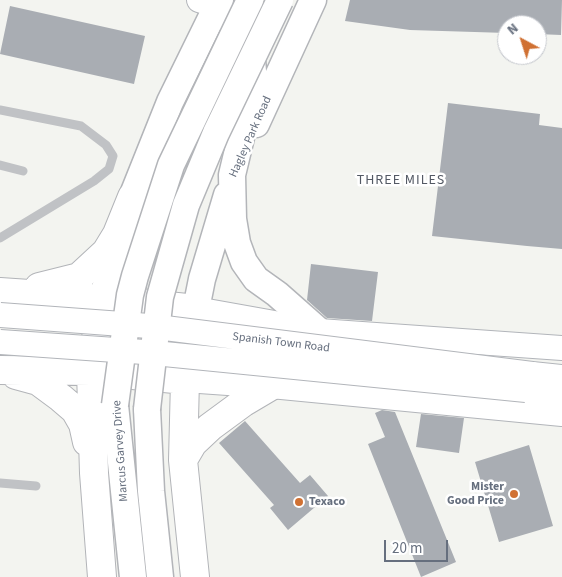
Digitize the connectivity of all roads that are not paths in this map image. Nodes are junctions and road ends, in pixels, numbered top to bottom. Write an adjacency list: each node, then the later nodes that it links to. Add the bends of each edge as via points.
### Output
1 (250, 0): 31 (main road, Marcus Garvey Drive, bridge, via 171,165 130,294 116,405)
2 (280, 0): 32 (main road, bridge, via 186,205 160,297 147,409)
3 (313, 0): 8 (main road, Hagley Park Road)
4 (212, 2): 8 (main road, via 250,48 254,83); 9 (main road)
5 (0, 110): 10 (lane, via 81,126 106,145 113,156 109,169 94,181)
6 (0, 165): 7 (lane)
7 (22, 171)
8 (232, 175): 13 (main road, Hagley Park Road); 15 (main road, via 237,243 244,262 256,279)
9 (132, 197): 11 (highway, via 106,252 79,277 34,288); 12 (main road)
10 (0, 238)
11 (0, 290): 12 (highway, Spanish Town Road)
12 (102, 299): 13 (highway, Spanish Town Road); 19 (highway, Marcus Garvey Drive)
13 (196, 309): 15 (main road, Spanish Town Road); 21 (highway)
14 (0, 315): 22 (main road, Spanish Town Road, bridge, via 149,326)
15 (319, 331): 17 (main road, Spanish Town Road)
16 (0, 342): 22 (main road, Spanish Town Road, bridge)
17 (562, 348)
18 (1, 370): 19 (highway); 27 (highway, via 38,381 75,410 83,424)
19 (91, 371): 21 (highway); 27 (highway, Marcus Garvey Drive)
20 (562, 377): 22 (main road, Spanish Town Road)
21 (185, 380): 23 (main road); 26 (highway)
22 (531, 382): 24 (main road, Spanish Town Road)
23 (271, 386): 25 (main road); 26 (highway, via 210,427 193,443)
24 (562, 394)
25 (562, 414)
26 (183, 460): 33 (highway)
27 (94, 473): 30 (highway, Marcus Garvey Drive)
28 (0, 483): 29 (lane)
29 (36, 486)
30 (102, 577)
31 (133, 577)
32 (160, 577)
33 (195, 577)

